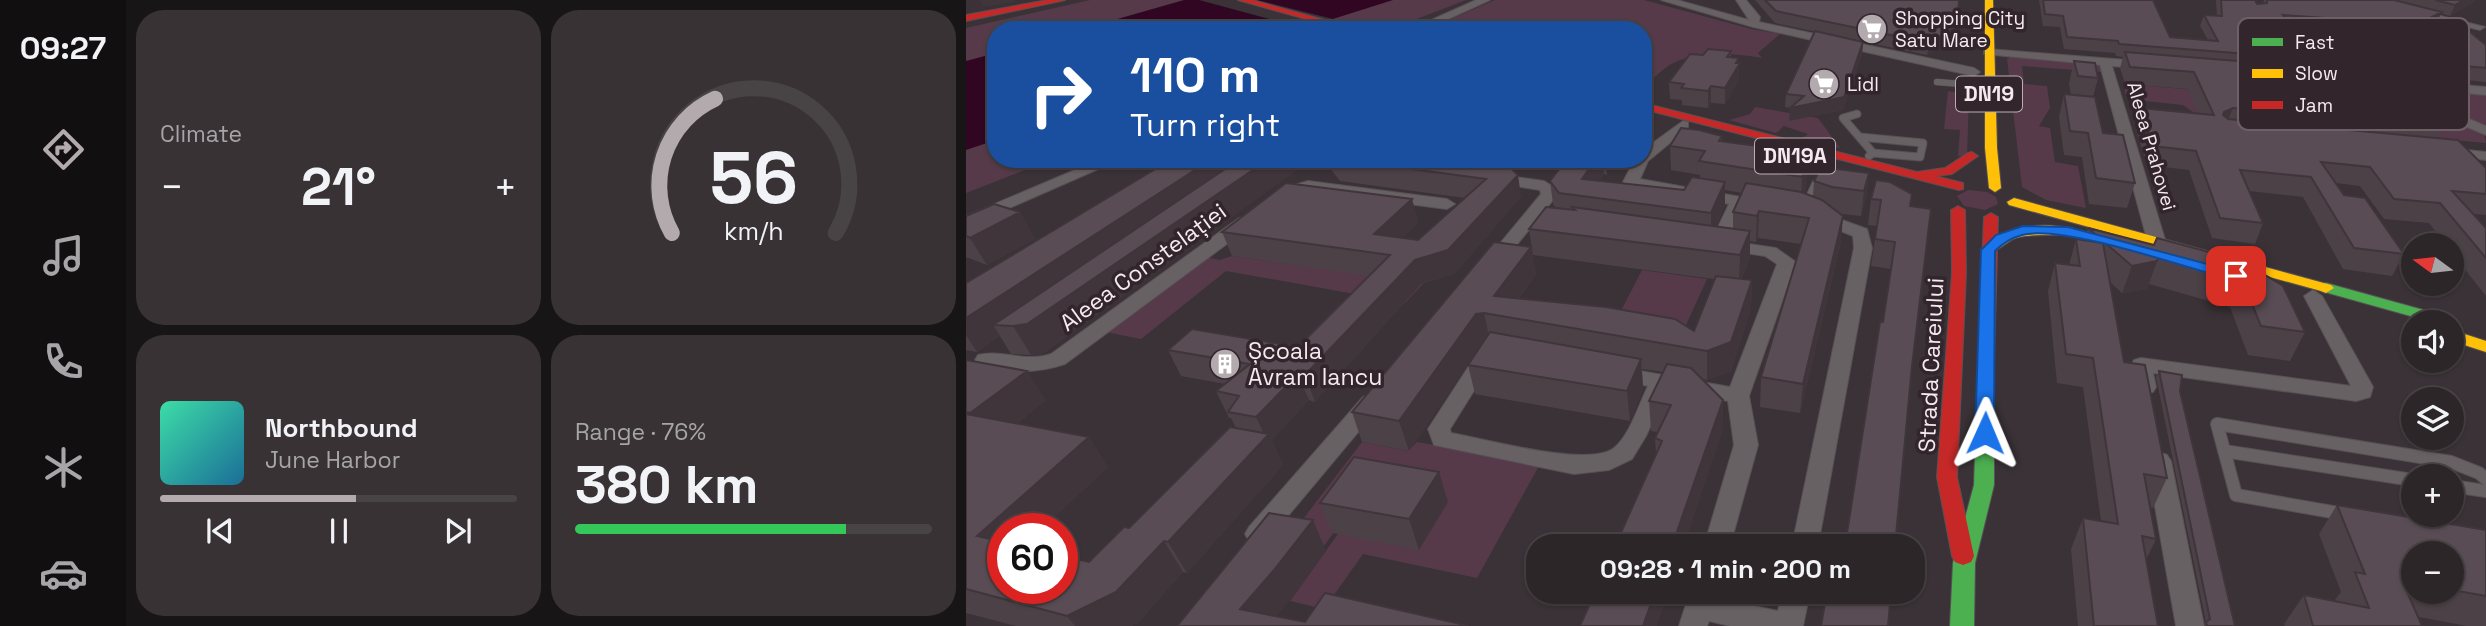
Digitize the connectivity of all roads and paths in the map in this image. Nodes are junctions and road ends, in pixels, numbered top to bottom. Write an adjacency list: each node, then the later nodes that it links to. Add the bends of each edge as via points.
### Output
1 (1061, 0): 10 (main road)
2 (1220, 0): 13 (main road)
3 (1242, 0): 14 (main road)
4 (1485, 0): 15 (street)
5 (1666, 0): 16 (street)
6 (1741, 0): 16 (street, via 1755,17)
7 (1976, 0): 21 (main road, DN19)
8 (1989, 0): 17 (main road, DN19)
9 (2363, 0): 12 (street)
10 (1019, 4): 11 (main road)
11 (966, 18)
12 (2440, 18)
13 (1299, 21)
14 (1322, 21)
15 (1435, 21)
16 (1752, 24): 21 (street)
17 (1988, 52): 18 (street); 42 (main road, DN19)
18 (2105, 61): 19 (street); 52 (street, Aleea Prahovei)
19 (2159, 66)
20 (1937, 82): 21 (lane)
21 (1973, 85)
22 (1652, 108): 34 (main road, DN19A)
23 (1857, 114): 29 (lane, via 1843,117)
24 (1652, 116): 26 (main road, DN19A)
25 (2469, 124): 27 (street)
26 (1683, 125): 30 (street); 43 (main road, DN19A)
27 (2486, 131)
28 (1973, 134): 32 (main road, Strada Careiului / DN19)
29 (1860, 137): 34 (lane); 34 (lane, via 1923,143 1920,157)
30 (1652, 151)
31 (2437, 151): 33 (street, via 2464,158)
32 (1972, 156): 37 (main road, via 1948,171); 43 (main road, Strada Careiului / DN19)
33 (2486, 156)
34 (1868, 157): 37 (main road, DN19A)
35 (1093, 168): 49 (street)
36 (1638, 168): 44 (street, via 1631,181)
37 (1911, 173): 43 (main road, DN19A)
38 (1469, 176): 48 (street, via 1549,189)
39 (1804, 180): 40 (lane)
40 (1816, 183): 41 (lane); 46 (lane)
41 (1828, 185)
42 (1995, 188): 43 (main road); 47 (main road, via 2010,196)
43 (1959, 194): 47 (main road); 81 (main road, Strada Careiului / DN19, via 1947,477)
44 (1738, 201): 46 (street); 69 (street, via 1712,244 1770,252 1787,262)
45 (1447, 204): 64 (street, Aleea Constelației, via 1308,186 1288,190 1058,359 1029,367)
46 (1791, 209): 79 (street, via 1861,233 1863,248)
47 (2003, 211): 51 (main road); 52 (main road); 53 (main road, Strada Careiului / DN19)
48 (1528, 219): 50 (street); 54 (street)
49 (966, 222)
50 (1555, 223)
51 (2068, 231): 53 (main road, via 2023,230 2001,238); 55 (main road)
52 (2157, 243): 56 (main road)
53 (1988, 250): 81 (main road, Strada Careiului / DN19, via 1984,485)
54 (1480, 276)
55 (2313, 296): 57 (main road); 70 (street, via 2362,392 2141,365)
56 (2406, 310)
57 (2401, 321)
58 (2464, 326): 59 (main road)
59 (2486, 334)
60 (2464, 339): 62 (main road)
61 (1008, 344): 64 (street)
62 (2486, 347)
63 (1503, 353): 67 (street, via 1490,350 1439,429 1442,439 1574,465 1609,461 1624,453 1635,436)
64 (985, 360): 66 (street)
65 (1595, 369): 67 (street)
66 (966, 373)
67 (1660, 381): 69 (street)
68 (1385, 386): 80 (street)
69 (1738, 396): 78 (street, via 1746,445)
70 (2149, 411)
71 (2154, 438): 85 (street)
72 (2224, 451): 73 (lane); 74 (lane, via 2217,424 2451,463); 77 (lane, via 2236,495)
73 (2401, 478)
74 (2486, 479)
75 (2464, 488): 76 (lane)
76 (2486, 491)
77 (2354, 516)
78 (1720, 534)
79 (1807, 534)
80 (1242, 553)
81 (1964, 563): 84 (main road, Strada Careiului / DN19)
82 (1794, 604): 83 (street, via 1789,626)
83 (1699, 608)
84 (1962, 626)
85 (2190, 626)

